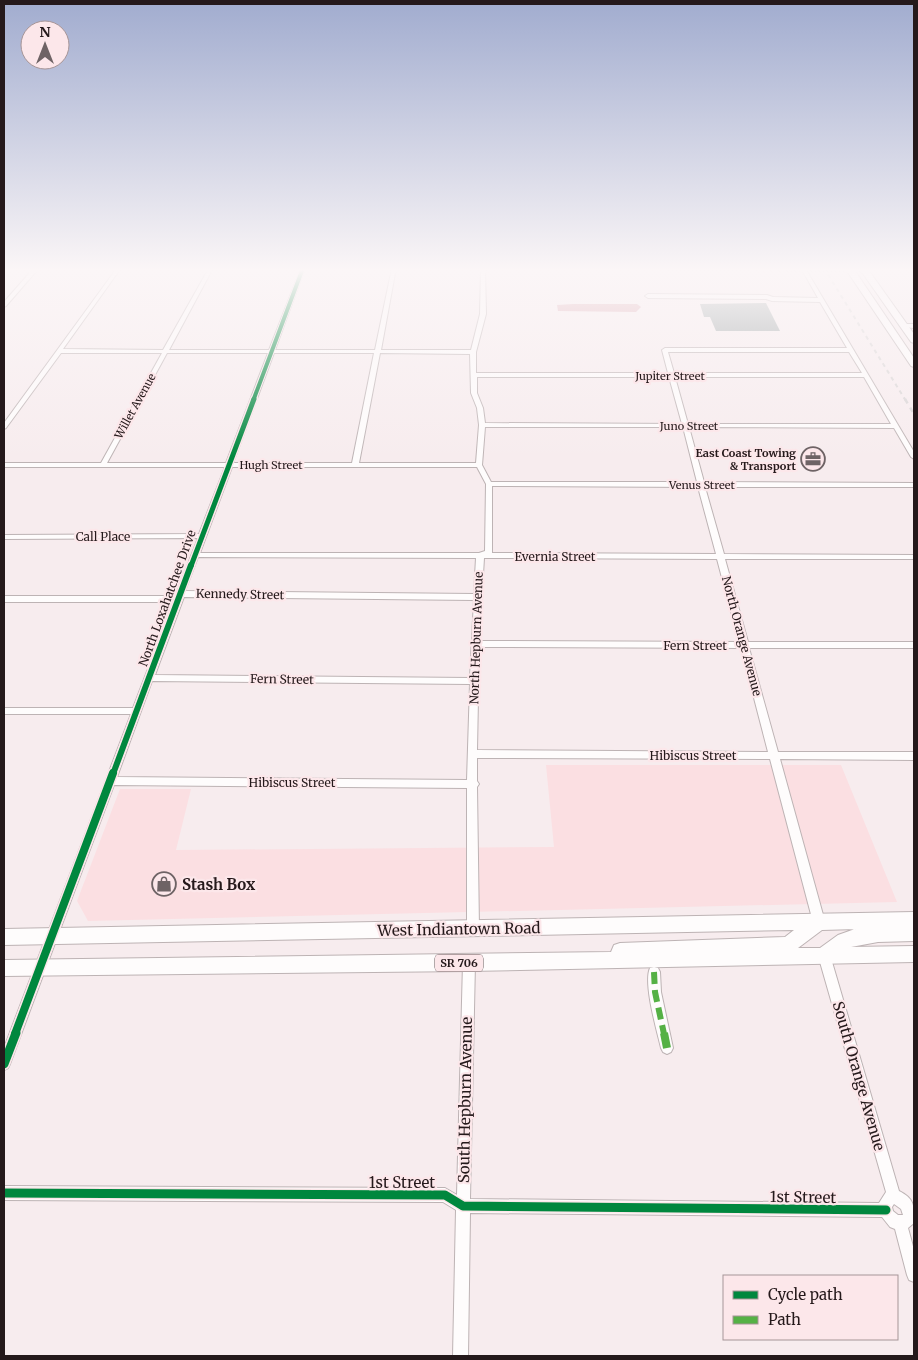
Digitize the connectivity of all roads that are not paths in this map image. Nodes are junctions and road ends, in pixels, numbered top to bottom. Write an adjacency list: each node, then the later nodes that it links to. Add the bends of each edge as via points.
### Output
1 (72, 331): 9 (street)
2 (176, 331): 10 (street, Willet Avenue)
3 (278, 331): 11 (street, North Loxahatchee Drive)
4 (382, 331): 12 (street)
5 (478, 331): 13 (street)
6 (840, 331): 8 (street)
7 (892, 331): 14 (main road)
8 (851, 350): 16 (street); 17 (street, North Orange Avenue, via 666,350)
9 (58, 351): 10 (street); 21 (street)
10 (165, 351): 11 (street); 24 (street, Willet Avenue)
11 (271, 351): 12 (street); 25 (street, North Loxahatchee Drive)
12 (378, 351): 13 (street); 26 (street)
13 (473, 352): 15 (street)
14 (912, 360)
15 (474, 375): 17 (street, Jupiter Street); 18 (street, via 474,393)
16 (866, 375): 17 (street, Jupiter Street); 20 (street)
17 (672, 376): 19 (street, North Orange Avenue)
18 (482, 425): 19 (street, Juno Street); 27 (street)
19 (686, 426): 20 (street, Juno Street); 29 (street, North Orange Avenue)
20 (896, 426): 22 (street)
21 (4, 427)
22 (914, 457)
23 (4, 464): 24 (street, Hugh Street)
24 (103, 465): 25 (street, Hugh Street)
25 (229, 465): 26 (street, Hugh Street); 31 (street, North Loxahatchee Drive)
26 (355, 465): 27 (street, Hugh Street)
27 (478, 465): 28 (street)
28 (489, 484): 29 (street, Venus Street); 34 (street, North Hepburn Avenue, via 489,552)
29 (702, 485): 30 (street, Venus Street); 35 (street, North Orange Avenue)
30 (914, 485)
31 (202, 536): 32 (street, Call Place); 33 (street, North Loxahatchee Drive)
32 (4, 537)
33 (195, 555): 34 (street, Evernia Street); 37 (street, North Loxahatchee Drive)
34 (480, 556): 35 (street, Evernia Street); 38 (street, North Hepburn Avenue)
35 (720, 556): 36 (street, Evernia Street); 41 (street, North Orange Avenue)
36 (914, 557)
37 (180, 594): 38 (street, Kennedy Street); 39 (street, Kennedy Street, via 164,599); 43 (street, North Loxahatchee Drive)
38 (477, 597): 40 (street, North Hepburn Avenue)
39 (4, 599)
40 (475, 644): 41 (street, Fern Street); 44 (street, North Hepburn Avenue)
41 (744, 645): 42 (street, Fern Street); 48 (street, North Orange Avenue)
42 (914, 645)
43 (149, 678): 44 (street, Fern Street); 46 (street, North Loxahatchee Drive)
44 (474, 681): 47 (street, North Hepburn Avenue)
45 (4, 711): 46 (street)
46 (137, 711): 50 (street, North Loxahatchee Drive)
47 (472, 754): 48 (street, Hibiscus Street); 51 (street, North Hepburn Avenue)
48 (774, 755): 49 (street, Hibiscus Street); 53 (street, North Orange Avenue)
49 (914, 756)
50 (111, 780): 51 (street, Hibiscus Street); 56 (street, North Loxahatchee Drive)
51 (474, 784): 54 (street, North Hepburn Avenue)
52 (914, 920): 53 (main road, West Indiantown Road)
53 (819, 922): 54 (main road, West Indiantown Road); 60 (main road, via 788,945 600,952)
54 (473, 929): 56 (main road, West Indiantown Road)
55 (914, 933): 59 (main road, via 851,937 837,943)
56 (53, 936): 57 (main road, West Indiantown Road); 62 (street, North Loxahatchee Drive)
57 (4, 937)
58 (914, 954): 59 (main road, SR 706)
59 (824, 955): 60 (main road, SR 706); 68 (street, South Orange Avenue)
60 (570, 961): 61 (main road, SR 706)
61 (469, 963): 62 (main road, SR 706); 69 (street, South Hepburn Avenue)
62 (41, 967): 63 (main road, SR 706); 66 (street, North Loxahatchee Drive)
63 (4, 968)
64 (654, 972): 65 (street, via 655,992)
65 (668, 1048)
66 (4, 1064)
67 (4, 1194): 69 (street, 1st Street, via 445,1195)
68 (894, 1197): 70 (street, via 887,1199); 71 (street, via 905,1202)
69 (463, 1206): 70 (street, 1st Street); 74 (street, South Hepburn Avenue)
70 (886, 1210): 72 (street, via 892,1219)
71 (912, 1213): 72 (street, via 909,1220)
72 (900, 1223): 73 (street)
73 (914, 1275)
74 (460, 1356)

